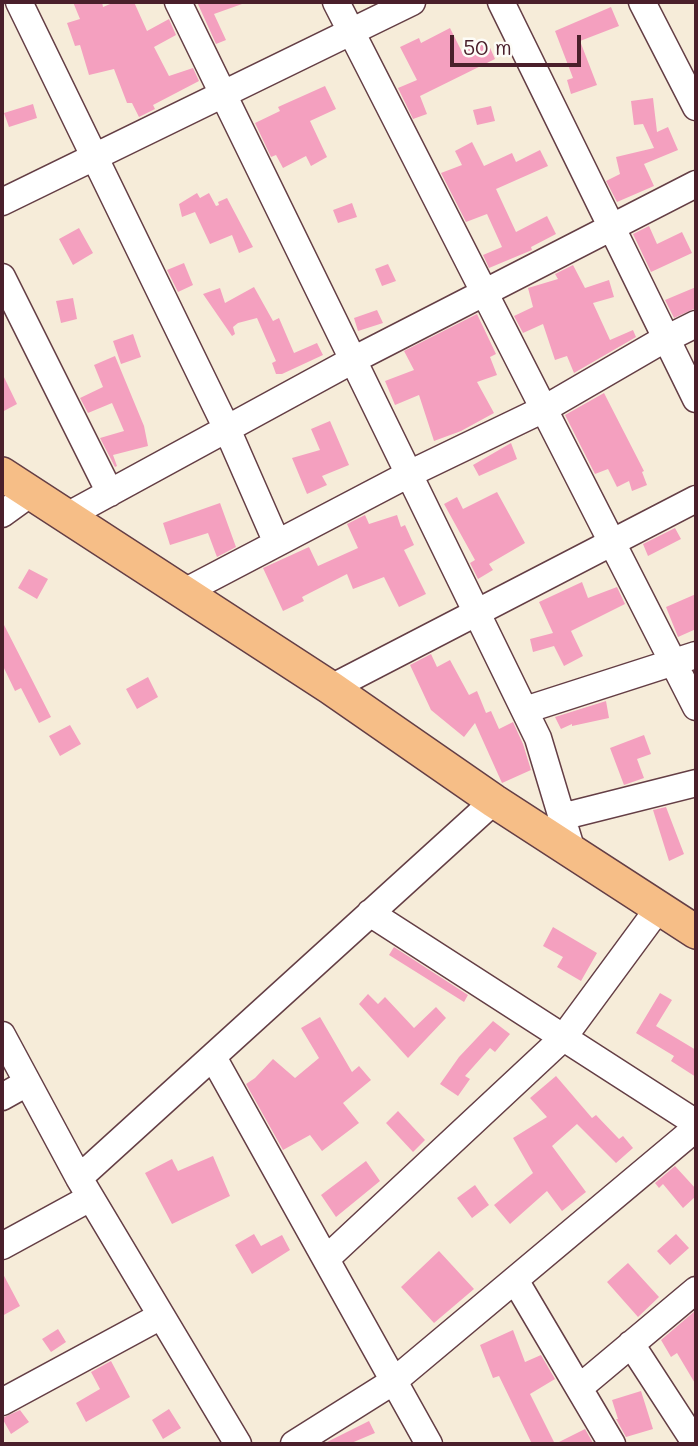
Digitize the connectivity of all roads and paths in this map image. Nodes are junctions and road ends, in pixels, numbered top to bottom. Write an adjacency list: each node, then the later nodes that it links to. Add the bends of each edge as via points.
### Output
1 (19, 2): 10 (street)
2 (178, 2): 8 (street)
3 (336, 2): 7 (street)
4 (412, 2): 7 (street)
5 (501, 2): 13 (street)
6 (642, 2): 9 (street)
7 (351, 32): 8 (street); 15 (street)
8 (223, 94): 10 (street); 18 (street)
9 (696, 107)
10 (94, 157): 12 (street); 21 (street)
11 (696, 184): 13 (street)
12 (2, 202)
13 (612, 227): 15 (street); 17 (street)
14 (2, 277): 25 (street)
15 (485, 293): 18 (street); 20 (street)
16 (696, 324): 17 (street)
17 (667, 339): 19 (street); 20 (street)
18 (353, 360): 21 (street); 23 (street)
19 (696, 399)
20 (544, 409): 23 (street); 29 (street)
21 (227, 429): 25 (street); 30 (street)
22 (2, 474): 24 (main road)
23 (409, 474): 30 (street); 32 (street)
24 (31, 493): 27 (street); 28 (main road)
25 (110, 493): 28 (street)
26 (696, 499): 29 (street)
27 (2, 514)
28 (67, 516): 31 (main road)
29 (612, 542): 32 (street); 33 (street)
30 (277, 543): 31 (street)
31 (184, 592): 34 (main road)
32 (477, 612): 34 (street); 36 (street)
33 (685, 659): 35 (street); 36 (street)
34 (331, 688): 38 (main road)
35 (696, 707)
36 (525, 710): 39 (street)
37 (696, 783): 39 (street)
38 (494, 801): 40 (main road); 42 (street)
39 (561, 817): 40 (street)
40 (572, 851): 41 (main road)
41 (658, 909): 43 (main road); 45 (street)
42 (370, 913): 45 (street); 46 (street)
43 (696, 932)
44 (2, 1035): 47 (street)
45 (563, 1038): 49 (street); 52 (street)
46 (213, 1057): 50 (street); 52 (street)
47 (27, 1083): 48 (street); 50 (street)
48 (2, 1097)
49 (696, 1126): 53 (street)
50 (84, 1188): 51 (street); 55 (street)
51 (2, 1246)
52 (326, 1259): 57 (street)
53 (515, 1280): 57 (street); 58 (street)
54 (696, 1290): 56 (street)
55 (161, 1316): 59 (street); 60 (street)
56 (631, 1344): 58 (street); 64 (street)
57 (394, 1381): 61 (street); 62 (street)
58 (579, 1388): 63 (street)
59 (2, 1402)
60 (238, 1444)
61 (294, 1444)
62 (429, 1444)
63 (612, 1444)
64 (696, 1444)

